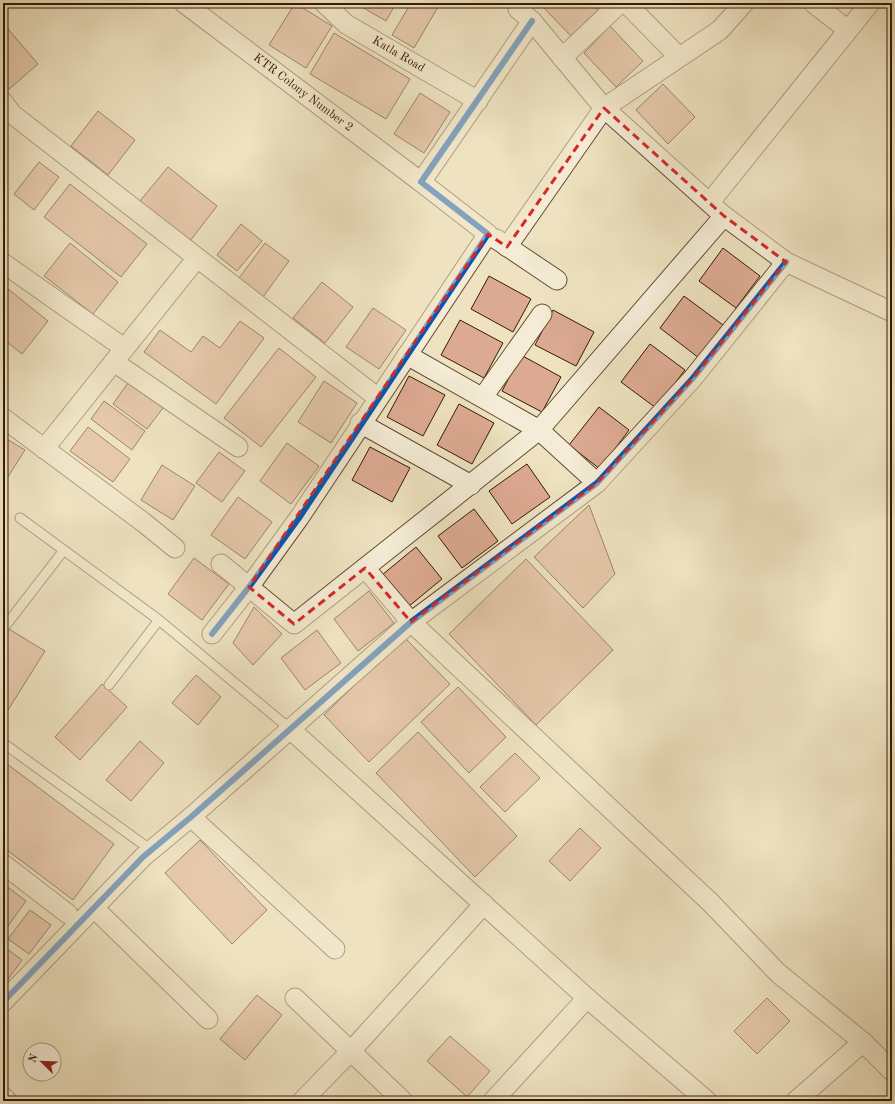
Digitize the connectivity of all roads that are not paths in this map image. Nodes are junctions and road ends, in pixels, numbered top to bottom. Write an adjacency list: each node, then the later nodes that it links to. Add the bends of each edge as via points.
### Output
1 (184, 3): 16 (street, KTR Colony Number 2)
2 (324, 3): 13 (street, Katla Road, via 346,24)
3 (522, 3): 9 (street, via 518,9)
4 (620, 3): 11 (street)
5 (626, 3): 12 (street)
6 (744, 3): 12 (street, via 720,30)
7 (814, 3): 10 (street)
8 (870, 3): 10 (street)
9 (532, 21): 11 (street); 13 (street)
10 (848, 30): 17 (street)
11 (562, 58): 14 (street)
12 (679, 58): 14 (street)
13 (478, 101): 16 (street)
14 (604, 108): 17 (street); 20 (street)
15 (6, 112): 21 (street)
16 (421, 182): 19 (street, KTR Colony Number 2)
17 (710, 202): 18 (street)
18 (724, 216): 22 (street); 33 (street)
19 (488, 234): 20 (street, KTR Colony Number 2); 28 (street)
20 (507, 247): 24 (street, KTR Colony Number 2)
21 (197, 258): 27 (street); 30 (street)
22 (786, 262): 25 (street); 36 (street, via 694,378)
23 (3, 263): 27 (street)
24 (557, 280)
25 (892, 312)
26 (542, 314): 29 (street)
27 (119, 355): 34 (street); 35 (street)
28 (407, 355): 29 (street); 30 (street)
29 (482, 397): 33 (street)
30 (378, 398): 32 (street)
31 (3, 418): 35 (street)
32 (360, 423): 37 (street); 43 (street, via 299,518)
33 (539, 430): 36 (street); 37 (street)
34 (238, 447)
35 (44, 449): 39 (street)
36 (597, 483): 45 (street)
37 (471, 485): 42 (street)
38 (20, 518): 40 (lane)
39 (175, 548)
40 (64, 550): 44 (lane); 46 (lane)
41 (220, 564): 43 (street)
42 (365, 568): 43 (street, via 294,624); 45 (street)
43 (249, 587): 47 (street)
44 (159, 620): 48 (lane); 49 (lane)
45 (411, 622): 49 (street); 62 (street, via 711,903 778,973)
46 (3, 629)
47 (212, 634)
48 (109, 685)
49 (289, 728): 51 (street); 54 (street)
50 (3, 743): 52 (lane)
51 (191, 817): 52 (street); 57 (street)
52 (151, 850): 55 (street)
53 (3, 864): 56 (street)
54 (484, 904): 59 (street); 63 (street)
55 (94, 908): 60 (street); 61 (street)
56 (68, 914)
57 (335, 949)
58 (295, 998): 63 (street)
59 (587, 998): 66 (street); 70 (street)
60 (3, 1002)
61 (208, 1019)
62 (863, 1042): 64 (street); 71 (street)
63 (352, 1051): 68 (street); 69 (street)
64 (892, 1071)
65 (3, 1097): 67 (street)
66 (697, 1098)
67 (7, 1101)
68 (302, 1101)
69 (403, 1101)
70 (493, 1101)
71 (796, 1101)

